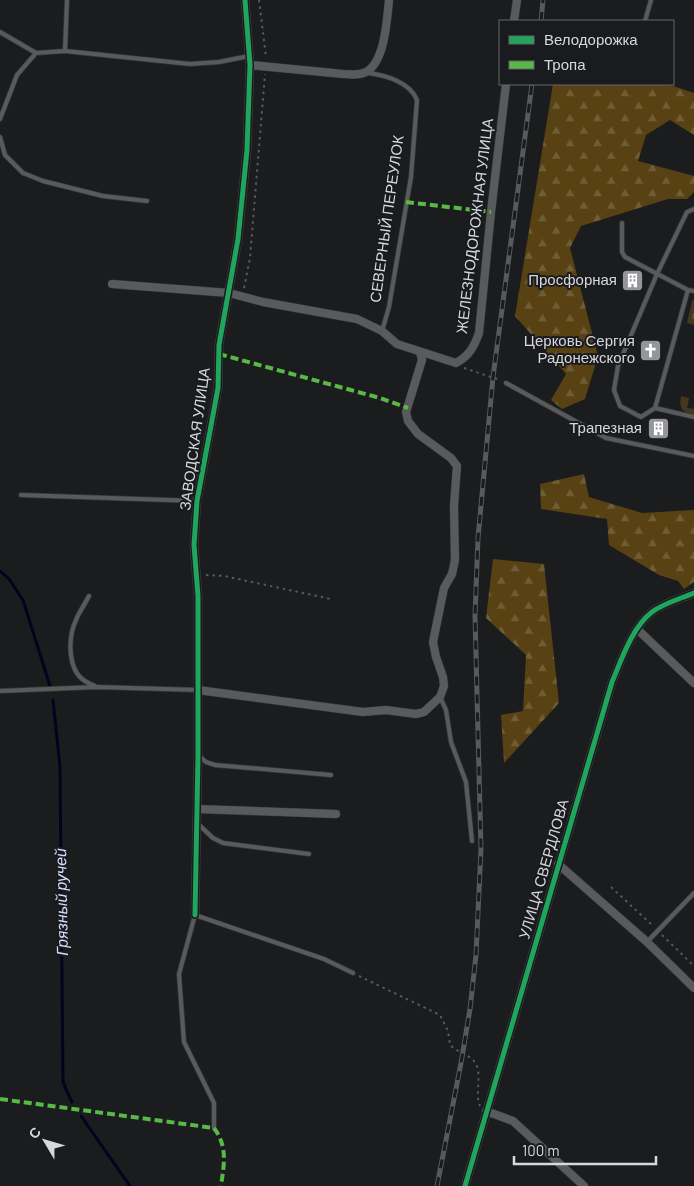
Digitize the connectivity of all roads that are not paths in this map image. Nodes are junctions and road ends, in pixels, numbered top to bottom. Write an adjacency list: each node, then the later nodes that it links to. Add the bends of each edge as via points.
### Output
1 (68, 0): 9 (lane)
2 (245, 0): 11 (street, ЗАВОДСКАЯ УЛИЦА)
3 (390, 0): 13 (street, via 381,52)
4 (517, 0): 6 (street)
5 (651, 0): 7 (lane)
6 (514, 20)
7 (645, 20)
8 (0, 32): 10 (lane)
9 (65, 51): 10 (lane); 11 (lane, via 190,64)
10 (36, 53): 15 (lane, via 17,75)
11 (249, 56): 12 (street, ЗАВОДСКАЯ УЛИЦА)
12 (250, 65): 13 (street, via 343,74); 24 (street, ЗАВОДСКАЯ УЛИЦА, via 247,150 238,239)
13 (366, 72): 25 (lane, СЕВЕРНЫЙ ПЕРЕУЛОК, via 380,74 399,83 417,100 411,177 389,307)
14 (506, 85): 26 (street, ЖЕЛЕЗНОДОРОЖНАЯ УЛИЦА, via 478,333 473,348 456,363)
15 (0, 119)
16 (0, 137): 17 (lane, via 5,155 23,173 103,196)
17 (147, 201)
18 (694, 209): 20 (lane, via 687,212)
19 (622, 223): 20 (lane, via 622,252 625,257)
20 (656, 274): 22 (lane); 28 (lane, via 618,366 614,390 620,406 641,417)
21 (112, 284): 24 (street)
22 (688, 290): 23 (lane); 28 (lane)
23 (694, 290)
24 (228, 293): 25 (street, via 357,319); 32 (street, ЗАВОДСКАЯ УЛИЦА, via 219,345 218,388)
25 (382, 330): 26 (street, via 397,344)
26 (420, 352): 40 (street, via 422,360 406,412 408,421 418,434 457,466 455,560 444,588 433,642 443,677)
27 (506, 383): 30 (lane, via 606,438)
28 (655, 408): 29 (lane)
29 (694, 418)
30 (694, 456)
31 (21, 495): 32 (lane)
32 (197, 501): 38 (street, ЗАВОДСКАЯ УЛИЦА, via 194,545)
33 (694, 593): 35 (street, УЛИЦА СВЕРДЛОВА, via 659,608)
34 (89, 596): 37 (lane, via 71,635 71,655 75,671 84,681)
35 (637, 629): 36 (street); 48 (street, УЛИЦА СВЕРДЛОВА, via 612,682)
36 (694, 684)
37 (98, 687): 38 (lane); 39 (lane)
38 (198, 690): 40 (street, via 363,712 386,710 416,714 424,712); 41 (street, ЗАВОДСКАЯ УЛИЦА)
39 (0, 691)
40 (440, 697): 46 (lane, via 446,710 451,742 466,782)
41 (198, 755): 42 (lane, via 215,765); 43 (street, ЗАВОДСКАЯ УЛИЦА)
42 (332, 775)
43 (197, 809): 44 (street); 45 (street, ЗАВОДСКАЯ УЛИЦА)
44 (336, 814)
45 (197, 823): 47 (lane, via 223,843); 50 (street, ЗАВОДСКАЯ УЛИЦА)
46 (472, 841)
47 (309, 854)
48 (558, 864): 51 (street); 54 (street, УЛИЦА СВЕРДЛОВА)
49 (694, 893): 51 (lane)
50 (195, 915): 52 (lane); 55 (lane, via 179,974 184,1042 214,1103)
51 (647, 942): 53 (street)
52 (353, 973)
53 (694, 988)
54 (486, 1111): 56 (street, УЛИЦА СВЕРДЛОВА); 57 (street, via 512,1120)
55 (214, 1128)
56 (465, 1186)
57 (584, 1186)

